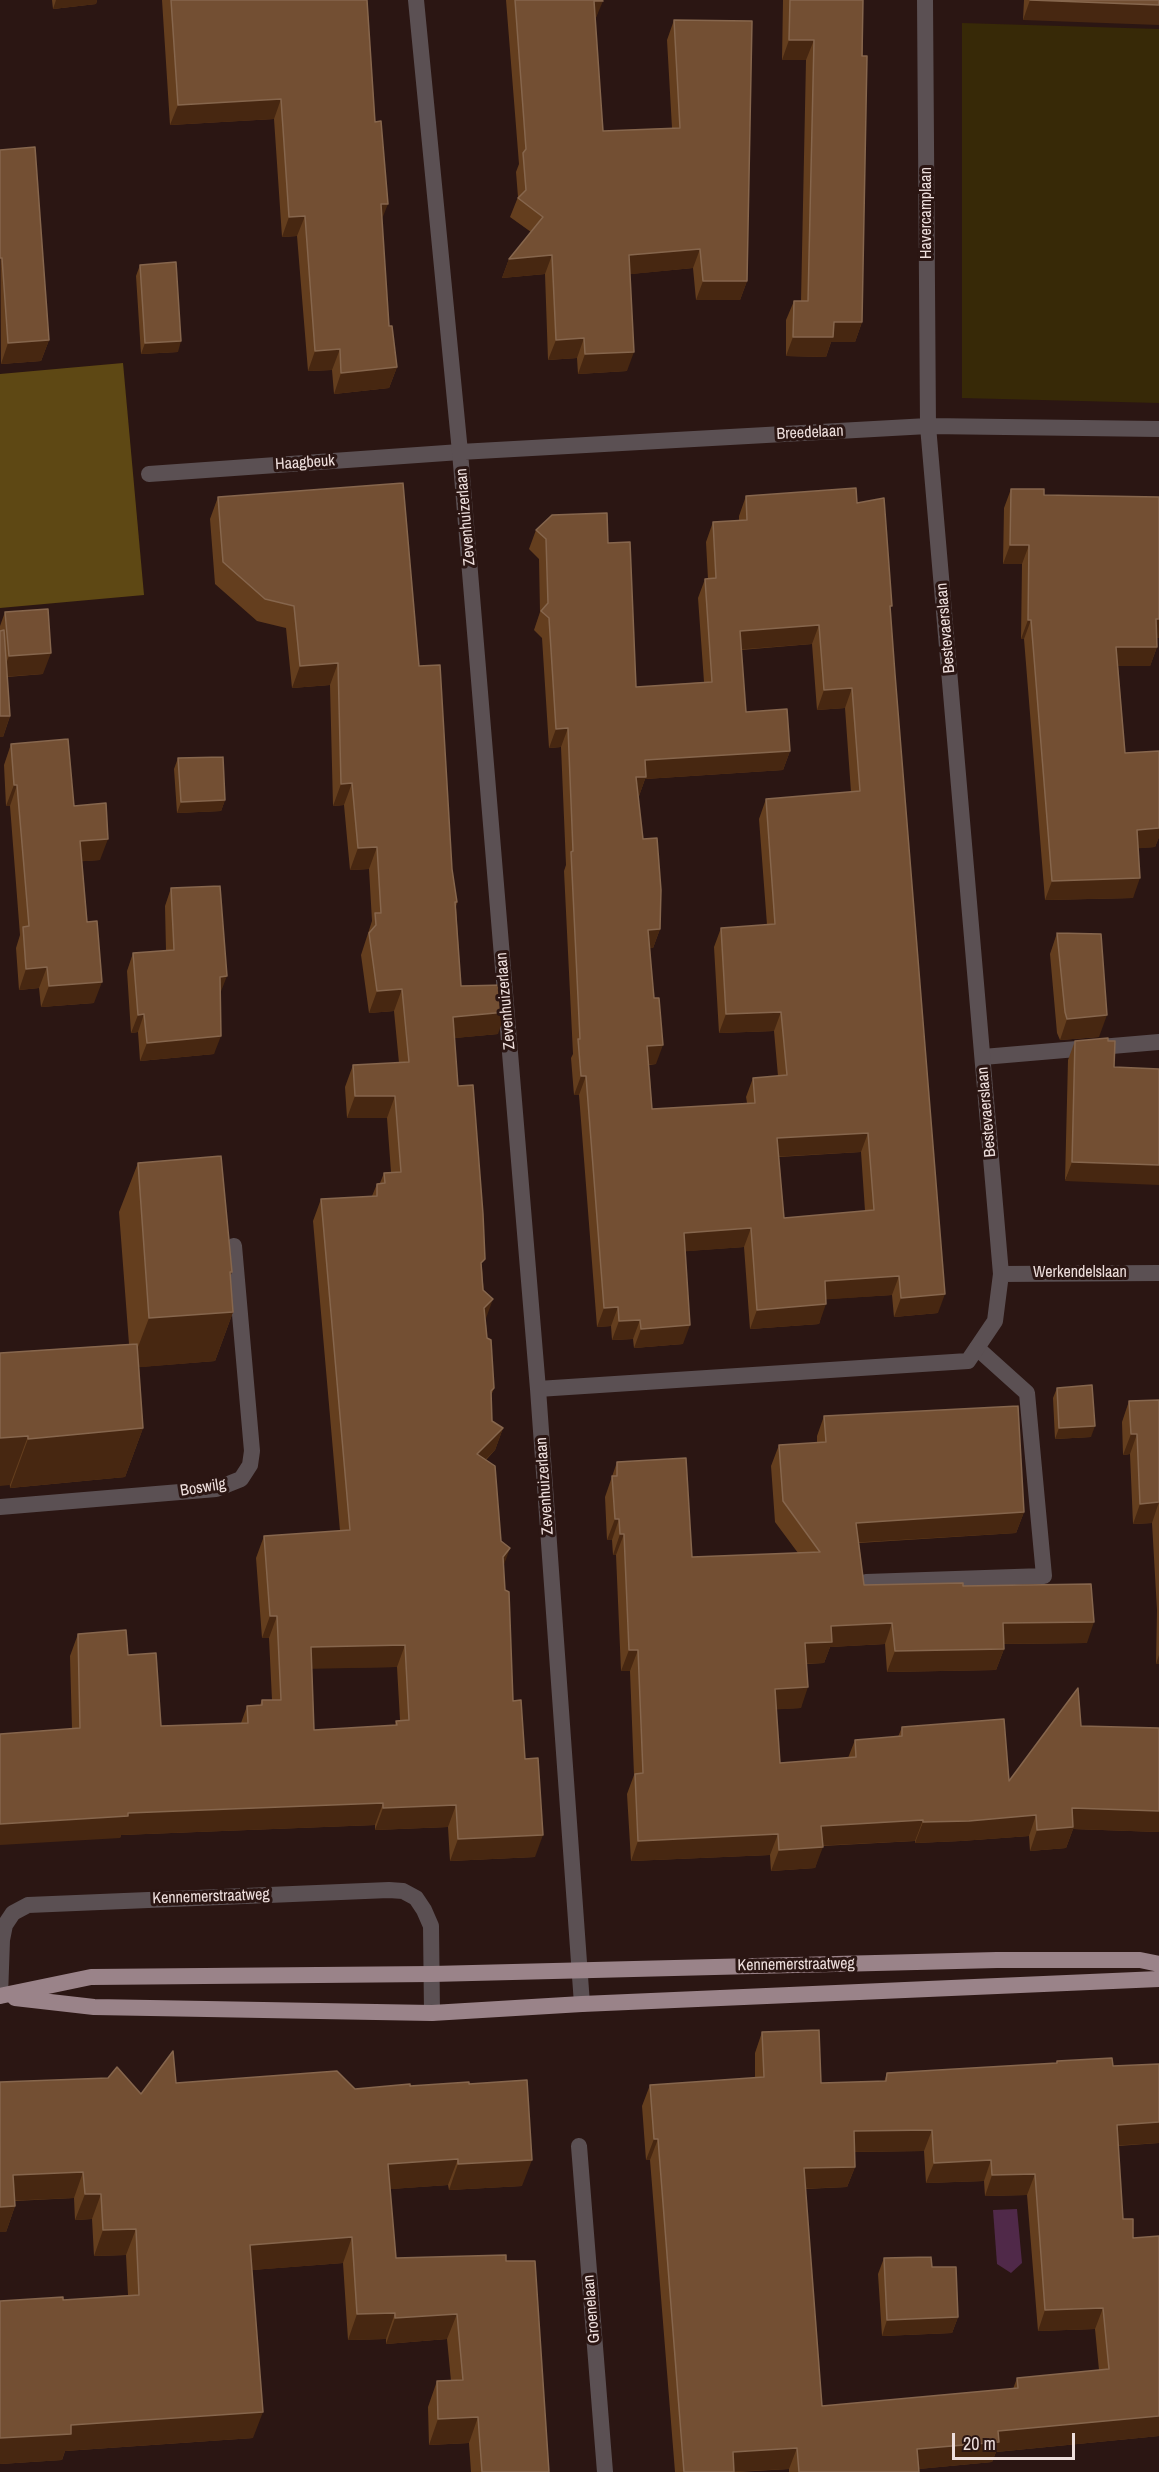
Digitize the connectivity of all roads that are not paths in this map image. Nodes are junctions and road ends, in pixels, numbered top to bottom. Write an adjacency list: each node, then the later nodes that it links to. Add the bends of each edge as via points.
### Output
1 (416, 0): 5 (street, Zevenhuizerlaan)
2 (925, 0): 3 (street, Havercamplaan)
3 (928, 426): 4 (street, Breedelaan); 5 (street, Breedelaan); 8 (street, Bestevaerslaan)
4 (1159, 429)
5 (460, 452): 6 (street, Haagbeuk); 13 (street, Zevenhuizerlaan)
6 (149, 474)
7 (1159, 1042): 8 (street)
8 (983, 1058): 11 (street, Bestevaerslaan)
9 (234, 1246): 14 (street, Boswilg, via 252,1451 250,1465 241,1479 216,1489)
10 (1159, 1273): 11 (street, Werkendelslaan)
11 (1001, 1274): 12 (street, Bestevaerslaan, via 995,1321)
12 (977, 1348): 13 (street, Bestevaerslaan, via 968,1361); 15 (street, via 1027,1393 1044,1576)
13 (538, 1389): 17 (street, Zevenhuizerlaan)
14 (0, 1507)
15 (866, 1582)
16 (1159, 1964): 17 (main road, Kennemerstraatweg, via 1140,1960 997,1960)
17 (580, 1969): 18 (main road, Kennemerstraatweg); 21 (street, Zevenhuizerlaan)
18 (432, 1974): 20 (main road, Kennemerstraatweg, via 91,1977); 20 (street, Kennemerstraatweg, via 431,1926 416,1898 403,1891 28,1905 13,1913 5,1925); 22 (street, Kennemerstraatweg)
19 (1159, 1979): 21 (main road, Kennemerstraatweg)
20 (0, 1996): 22 (main road, Kennemerstraatweg, via 94,2007)
21 (582, 2004): 22 (main road, Kennemerstraatweg)
22 (432, 2013)
23 (579, 2146): 24 (street, Groenelaan)
24 (604, 2472)

